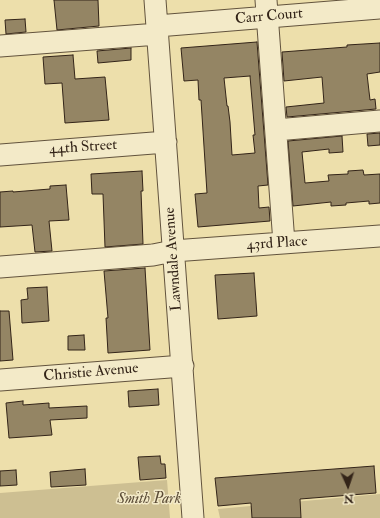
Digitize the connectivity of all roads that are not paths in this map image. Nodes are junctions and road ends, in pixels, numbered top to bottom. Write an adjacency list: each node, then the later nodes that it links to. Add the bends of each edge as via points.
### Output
1 (155, 0): 4 (street, Lawndale Avenue)
2 (266, 8): 3 (street, Carr Court); 4 (street, Carr Court); 7 (street)
3 (380, 8)
4 (158, 30): 5 (street, Carr Court); 8 (street, Lawndale Avenue)
5 (0, 46)
6 (380, 121): 7 (street)
7 (276, 130): 11 (street)
8 (166, 142): 9 (street, 44th Street); 12 (street, Lawndale Avenue)
9 (0, 155)
10 (380, 236): 11 (street, 43rd Place)
11 (284, 243): 12 (street, 43rd Place)
12 (173, 252): 13 (street, 43rd Place); 14 (street, Lawndale Avenue)
13 (0, 267)
14 (182, 366): 15 (street, Christie Avenue); 16 (street, Lawndale Avenue)
15 (0, 380)
16 (193, 518)

